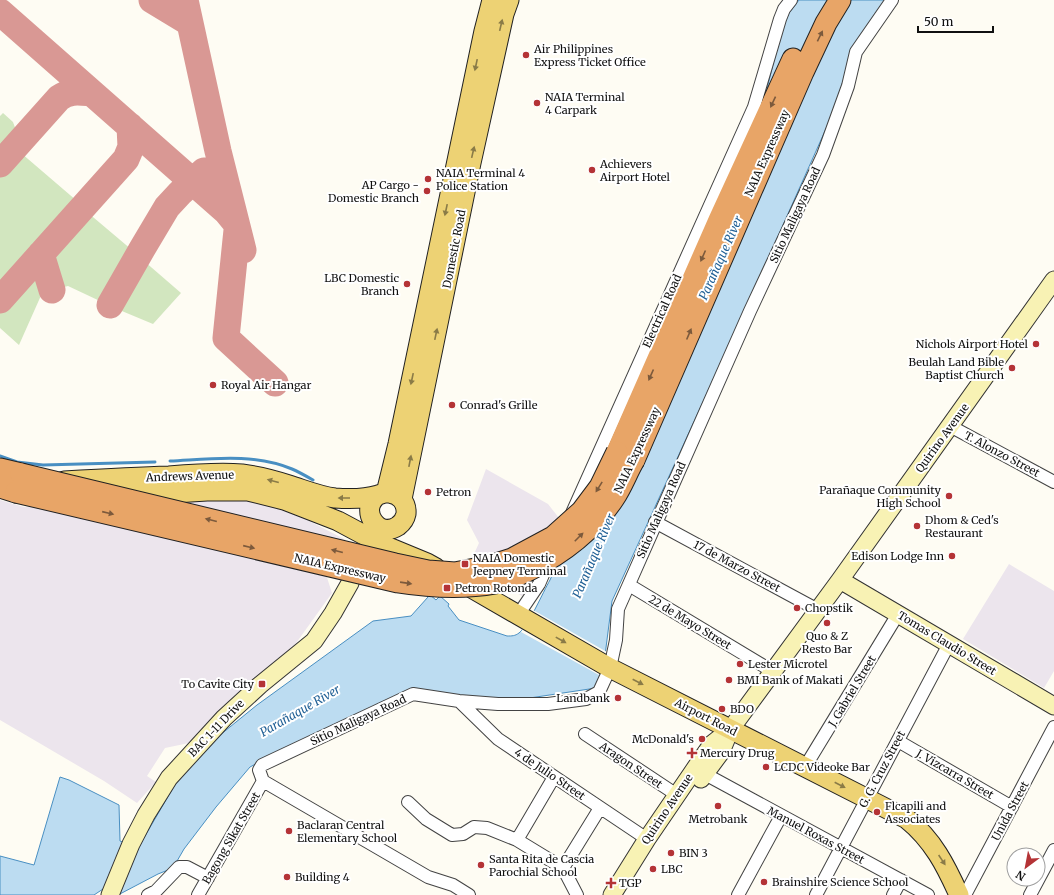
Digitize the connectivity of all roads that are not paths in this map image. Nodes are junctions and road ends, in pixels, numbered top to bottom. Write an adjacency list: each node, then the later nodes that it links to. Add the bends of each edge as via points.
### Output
1 (492, 0): 12 (main road, Domestic Road, one-way to 12, via 480,46)
2 (509, 0): 12 (main road, Domestic Road, one-way to 2)
3 (791, 0): 19 (street, Electrical Road, via 780,19 754,107)
4 (824, 0): 9 (highway, NAIA Expressway, one-way to 9, bridge, via 798,47 718,220 600,487 582,511 553,537 512,559 490,566 455,573 428,571)
5 (840, 0): 11 (highway, NAIA Expressway, one-way to 5, bridge, via 398,582 429,586 454,587 496,583 516,576 558,554 596,521 614,498 634,460 803,72)
6 (892, 0): 13 (street, Sitio Maligaya Road, via 856,52 848,86 823,156)
7 (1054, 280): 8 (main road, Quirino Avenue)
8 (950, 426): 10 (street, T. Alonzo Street); 15 (main road, Quirino Avenue)
9 (0, 470): 12 (main road, Andrews Avenue, one-way to 9, via 328,497 288,484 241,474 214,473 54,482 15,476)
10 (1054, 482)
11 (0, 488): 14 (main road, Andrews Avenue, via 50,499 248,491 284,500 348,526)
12 (389, 496): 14 (main road, via 372,501 370,509 371,517); 14 (main road, via 405,506 405,516 399,525)
13 (655, 522): 16 (street, Sitio Maligaya Road); 17 (street, 17 de Marzo Street)
14 (381, 531): 19 (main road, Airport Road, via 427,563); 46 (main road, BAC 1-11 Drive, via 358,555 350,583 314,641 229,714 169,778 131,844)
15 (840, 580): 17 (main road, Quirino Avenue); 18 (main road, Tomas Claudio Street)
16 (629, 585): 21 (street, Sitio Maligaya Road, via 618,609 616,640); 22 (street, 22 de Mayo Street)
17 (818, 610): 22 (main road, Quirino Avenue)
18 (898, 614): 20 (main road, Tomas Claudio Street); 29 (street, J. Gabriel Street)
19 (522, 618): 21 (main road, Airport Road, one-way to 21)
20 (949, 644): 24 (main road, Tomas Claudio Street); 28 (street, G. G. Cruz Street)
21 (608, 666): 23 (street, Sitio Maligaya Road, via 598,692 586,699 548,704); 26 (main road, Airport Road, one-way to 26)
22 (772, 671): 26 (main road, Quirino Avenue)
23 (459, 701): 31 (street, 4 de Julio Street, via 498,739); 32 (street, Sitio Maligaya Road, via 414,694 262,764 259,770)
24 (1054, 706)
25 (1054, 727): 36 (street, Unida Street)
26 (730, 730): 29 (main road, Airport Road); 30 (main road, Quirino Avenue, via 722,752); 33 (main road, Quirino Avenue, via 712,744)
27 (585, 734): 33 (street, Aragon Street)
28 (898, 741): 34 (street, G. G. Cruz Street); 36 (street, J. Vizcarra Street)
29 (805, 767): 34 (main road, Airport Road, one-way to 34)
30 (705, 774): 38 (street, Manuel Roxas Street); 52 (main road, Quirino Avenue)
31 (554, 777): 37 (street, 4 de Julio Street); 40 (street)
32 (261, 778): 44 (street, Bagong Sikat Street); 49 (street, via 428,877 453,885)
33 (677, 795): 39 (main road, Quirino Avenue)
34 (867, 798): 41 (street, G. G. Cruz Street); 57 (main road, Airport Road, one-way to 57, via 920,830 945,864)
35 (408, 802): 40 (street, via 426,819 452,835 462,834 474,827 487,828)
36 (1012, 807): 58 (street, Unida Street)
37 (600, 808): 39 (street, 4 de Julio Street); 43 (street)
38 (781, 816): 41 (street, Manuel Roxas Street); 53 (street)
39 (647, 839): 51 (main road, Quirino Avenue)
40 (517, 840): 43 (street)
41 (841, 848): 45 (street, Manuel Roxas Street); 54 (street, G. G. Cruz Street)
42 (1054, 850): 59 (street)
43 (563, 868): 50 (street)
44 (208, 878): 47 (street, via 187,867 179,867 156,891); 48 (street, Bagong Sikat Street)
45 (901, 880): 55 (street); 56 (street, Manuel Roxas Street)
46 (110, 894)
47 (148, 895)
48 (198, 895)
49 (469, 895)
50 (577, 895)
51 (612, 895)
52 (624, 895)
53 (738, 895)
54 (816, 895)
55 (893, 895)
56 (928, 895)
57 (959, 895)
58 (965, 895)
59 (1030, 895)

